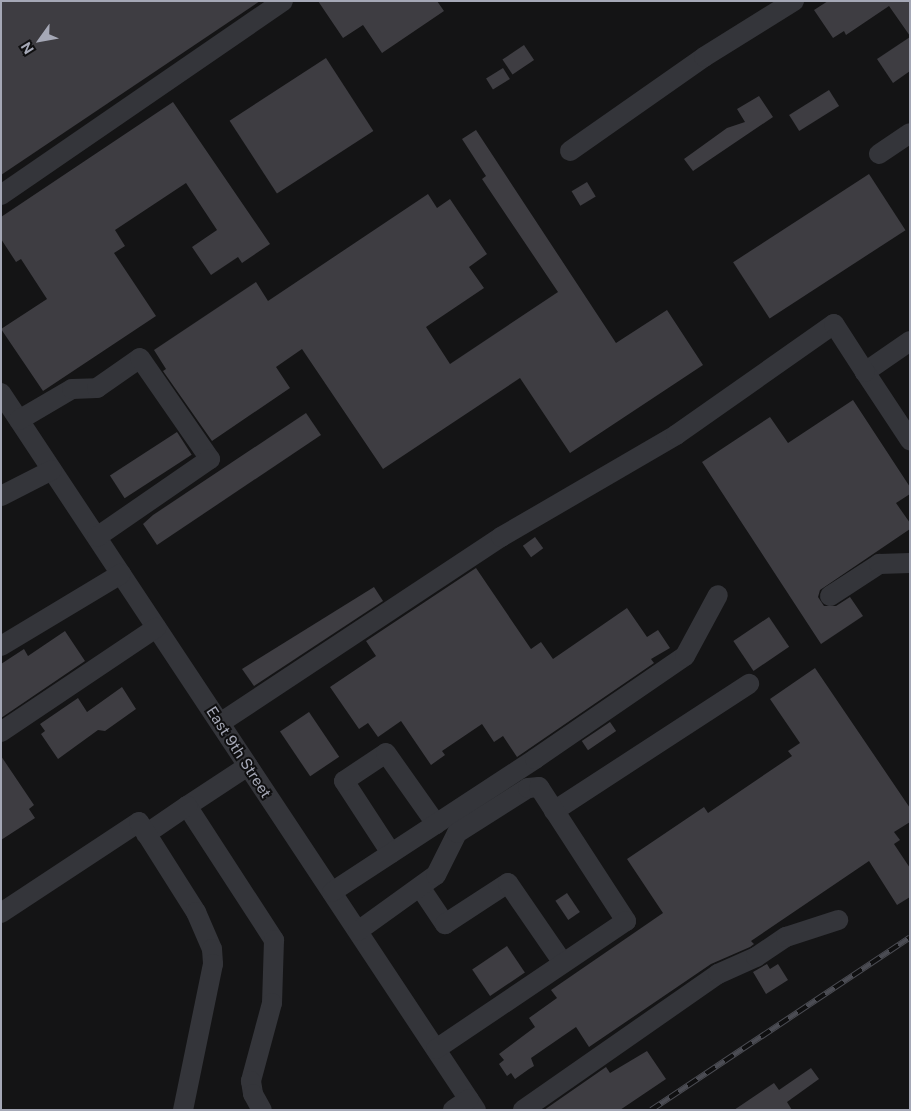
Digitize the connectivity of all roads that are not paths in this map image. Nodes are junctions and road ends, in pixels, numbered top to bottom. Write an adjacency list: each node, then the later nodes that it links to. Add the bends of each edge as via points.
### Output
1 (283, 1): 6 (street)
2 (794, 1): 4 (street, via 704,57)
3 (910, 133): 5 (street)
4 (570, 151)
5 (878, 154)
6 (1, 196)
7 (910, 341): 8 (street)
8 (865, 372): 11 (street); 22 (street, via 834,324 676,435 501,537)
9 (1, 393): 10 (street, East 9th Street)
10 (19, 420): 12 (street, East 9th Street); 14 (street, via 72,389 97,388 140,358 210,459)
11 (910, 440)
12 (52, 470): 13 (street); 14 (street, East 9th Street)
13 (1, 496)
14 (96, 537): 16 (street, East 9th Street)
15 (910, 563): 18 (street, via 879,564)
16 (121, 574): 19 (street, East 9th Street); 20 (street)
17 (718, 595): 27 (street, via 685,656)
18 (830, 596)
19 (156, 628): 22 (street, East 9th Street); 23 (street)
20 (1, 646)
21 (749, 684): 26 (street)
22 (220, 723): 24 (street, East 9th Street)
23 (1, 732)
24 (248, 766): 25 (street); 31 (street, East 9th Street)
25 (187, 806): 28 (street); 39 (street, via 274,940 272,1003 251,1081 253,1094)
26 (554, 811): 30 (street, via 539,787 528,788 457,833 436,875); 35 (street, via 626,922)
27 (436, 824): 29 (street); 29 (street, via 386,753 344,781)
28 (146, 834): 32 (street, via 138,822); 38 (street, via 196,912 212,949 213,964)
29 (392, 854): 31 (street)
30 (420, 887): 34 (street); 35 (street, via 445,924 508,883)
31 (332, 892): 34 (street, East 9th Street)
32 (1, 912)
33 (838, 920): 40 (street, via 786,937 756,957 711,978)
34 (358, 931): 36 (street, East 9th Street)
35 (563, 963): 36 (street)
36 (436, 1049): 37 (street, East 9th Street)
37 (466, 1106)
38 (183, 1110)
39 (262, 1110)
40 (523, 1110)

